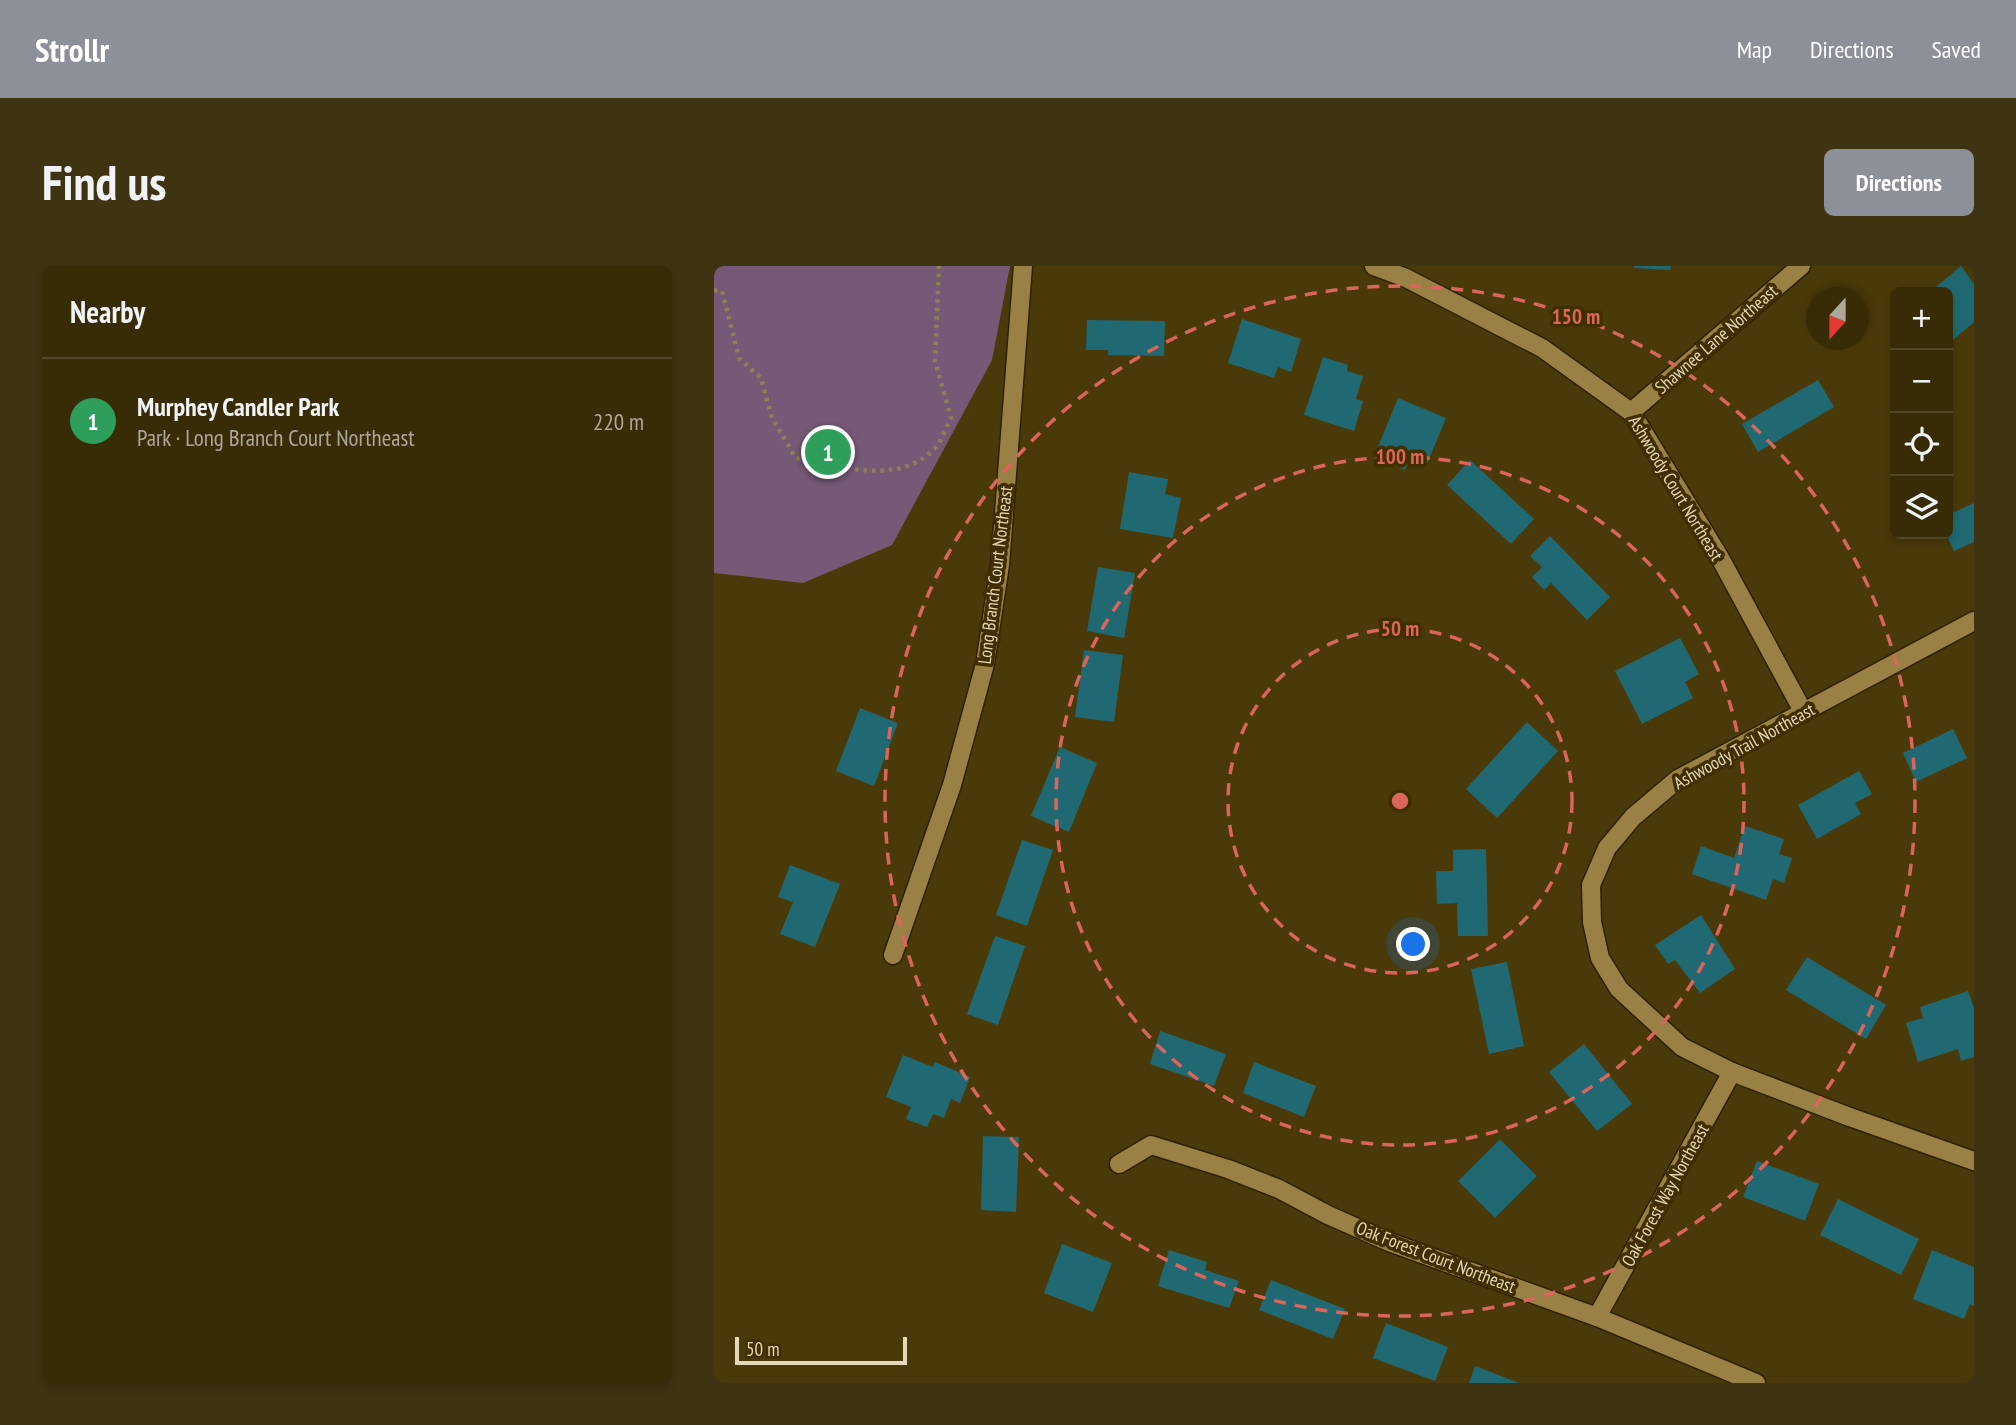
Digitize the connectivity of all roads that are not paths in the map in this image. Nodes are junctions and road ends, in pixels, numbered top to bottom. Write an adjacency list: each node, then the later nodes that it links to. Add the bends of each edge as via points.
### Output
1 (1023, 266): 7 (street, Long Branch Court Northeast, via 1000,565 985,664 952,785)
2 (1374, 266): 4 (street, Ashwoody Court Northeast, via 1542,348)
3 (1801, 266): 4 (street, Shawnee Lane Northeast)
4 (1631, 412): 6 (street, Ashwoody Court Northeast, via 1720,558)
5 (1974, 621): 6 (street, Ashwoody Trail Northeast)
6 (1804, 713): 8 (street, Ashwoody Trail Northeast, via 1678,779 1633,817 1607,848 1591,885 1592,922 1600,958 1619,989 1682,1046)
7 (893, 955)
8 (1732, 1072): 9 (street, Ashwoody Trail Northeast); 11 (street, Oak Forest Way Northeast)
9 (1974, 1161)
10 (1119, 1164): 11 (street, Oak Forest Court Northeast, via 1151,1145 1228,1169 1389,1242)
11 (1597, 1317): 12 (street, Oak Forest Court Northeast)
12 (1756, 1383)

